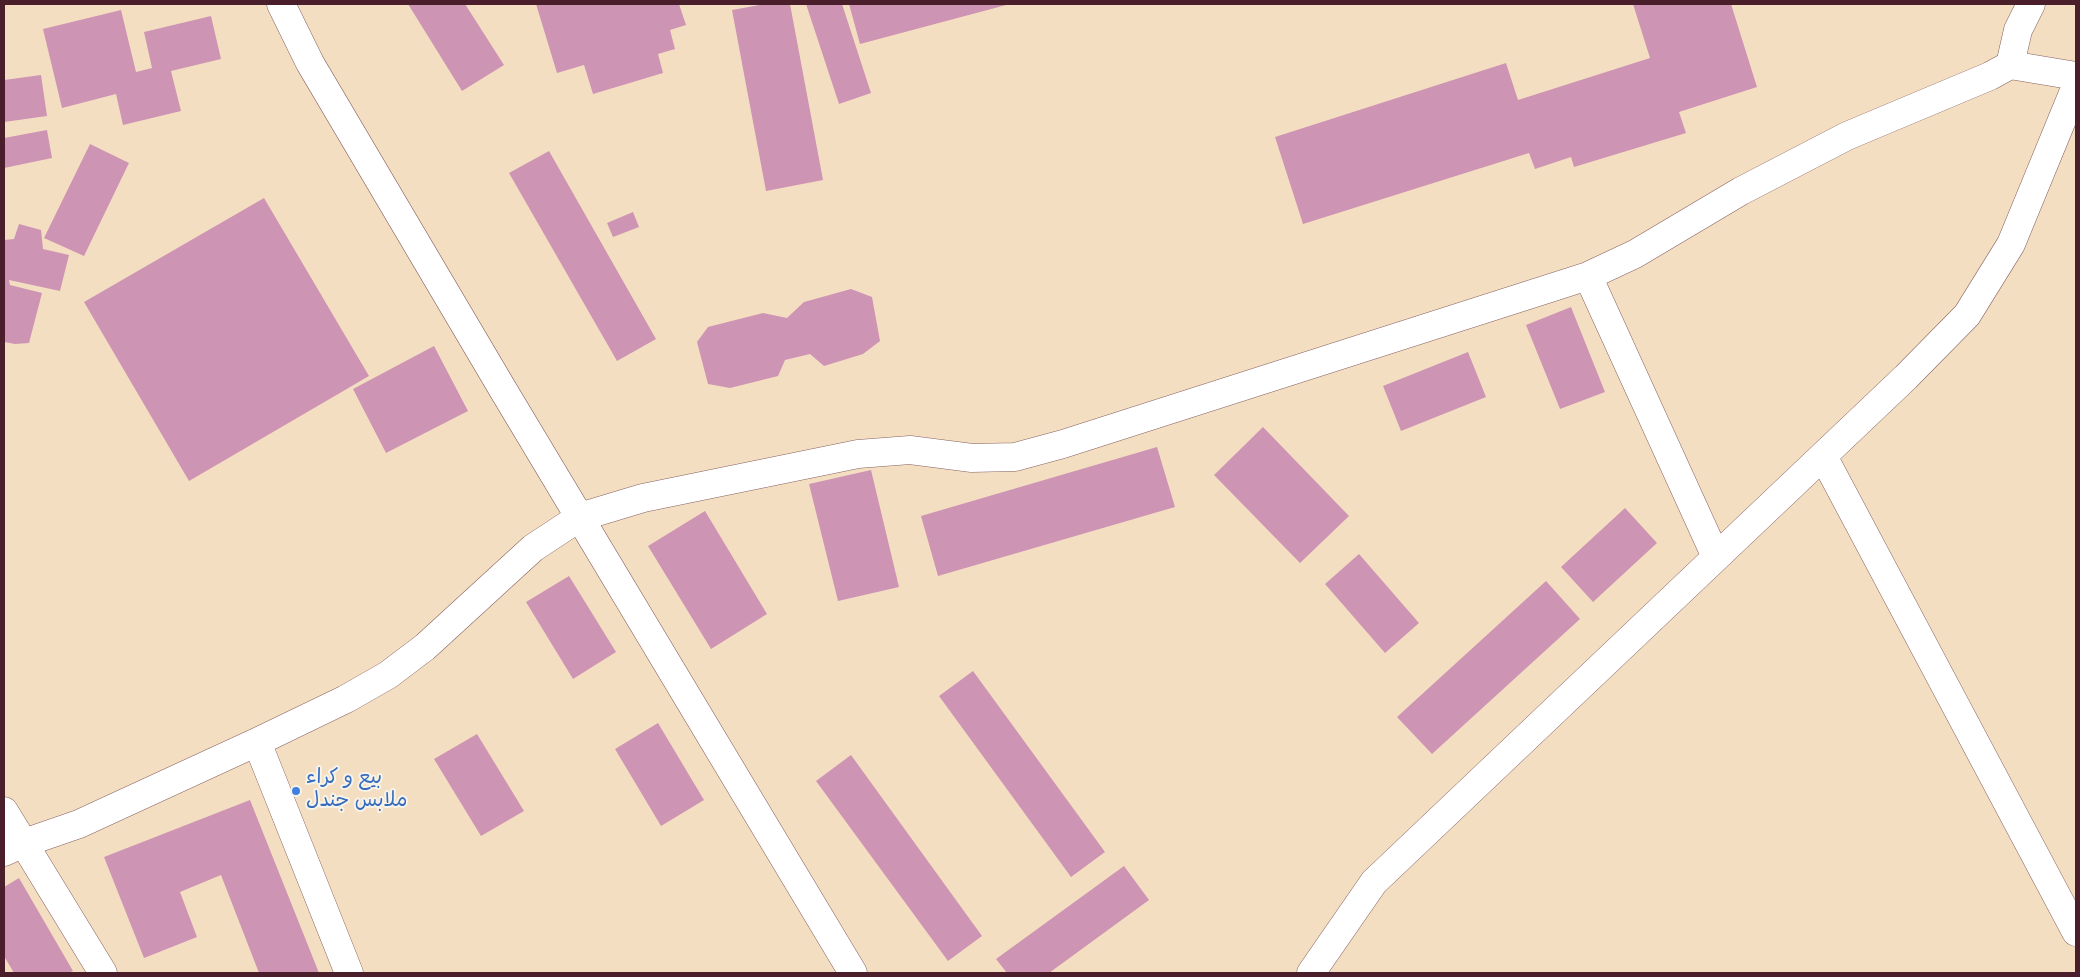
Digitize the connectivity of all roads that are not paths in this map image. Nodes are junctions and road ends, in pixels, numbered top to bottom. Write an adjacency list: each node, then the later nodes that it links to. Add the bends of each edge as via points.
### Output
1 (281, 4): 8 (street, via 315,71)
2 (2031, 4): 3 (street, via 2018,30)
3 (2010, 64): 4 (street); 6 (street, via 1982,80 1847,136 1741,191 1635,254)
4 (2076, 76)
5 (2076, 86): 7 (street, via 2011,244 1968,315)
6 (1588, 276): 8 (street, via 1015,457 972,458 910,450 858,454 643,498); 9 (street)
7 (1823, 456): 9 (street); 13 (street)
8 (580, 517): 10 (street, via 533,548 425,647 388,675); 16 (street)
9 (1716, 557): 17 (street, via 1374,882)
10 (257, 742): 12 (street, via 79,824); 15 (street)
11 (4, 811): 12 (street)
12 (14, 848): 14 (street)
13 (2076, 932)
14 (103, 973)
15 (349, 973)
16 (853, 973)
17 (1311, 973)

